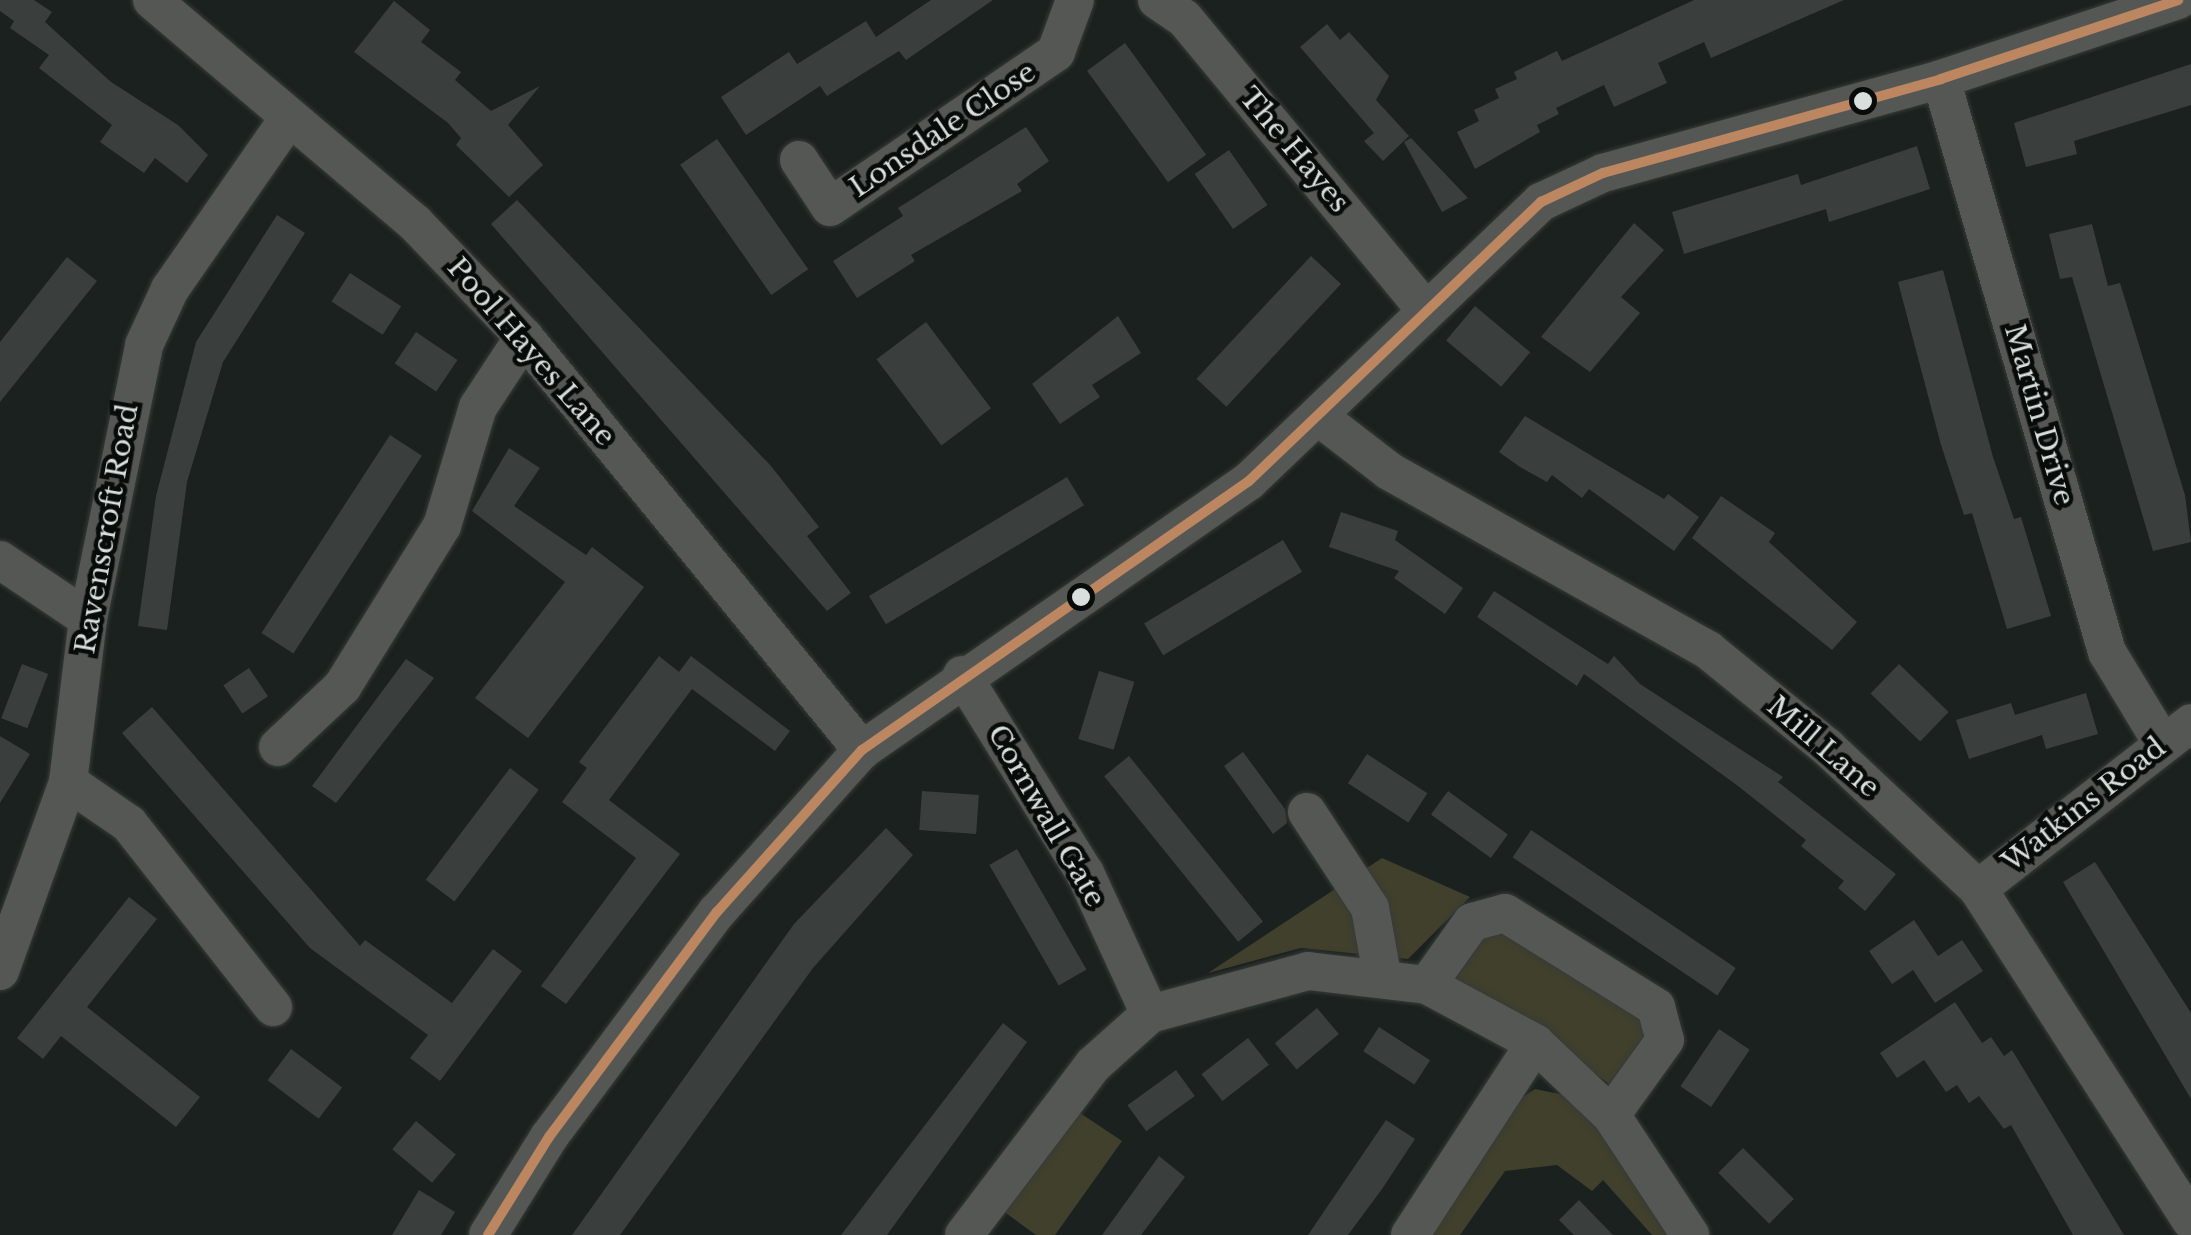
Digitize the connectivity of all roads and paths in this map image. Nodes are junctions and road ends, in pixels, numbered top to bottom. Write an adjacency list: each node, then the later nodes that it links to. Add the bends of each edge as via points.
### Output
1 (1075, 0): 7 (street, Lonsdale Close, via 1056,52 830,207)
2 (1156, 0): 8 (street, The Hayes, via 1184,18)
3 (2178, 0): 5 (street)
4 (161, 3): 6 (street, Pool Hayes Lane)
5 (1942, 79): 8 (street, via 1603,172 1541,202); 14 (street, Martin Drive, via 2106,652)
6 (288, 119): 9 (street, Pool Hayes Lane, via 416,223); 12 (street, Ravenscroft Road, via 170,289 144,345)
7 (799, 160)
8 (1424, 308): 10 (street)
9 (524, 337): 15 (street, via 478,407 442,526 342,686); 16 (street, Pool Hayes Lane)
10 (1320, 417): 13 (street, via 1248,481); 19 (street, Mill Lane, via 1389,471 1708,650)
11 (0, 560): 12 (street)
12 (88, 619): 17 (street, Ravenscroft Road)
13 (962, 675): 16 (street); 24 (street, Cornwall Gate, via 1085,873)
14 (2176, 732): 19 (street, Watkins Road)
15 (278, 747)
16 (862, 750): 28 (street, via 717,912 549,1138)
17 (68, 782): 20 (street, Ravenscroft Road); 23 (street, via 129,824)
18 (1308, 812): 21 (street, via 1370,908)
19 (1978, 888): 27 (street, Mill Lane)
20 (0, 970)
21 (1382, 975): 22 (street); 24 (street, via 1308,971)
22 (1427, 984): 25 (street); 26 (street, via 1472,922 1504,913 1656,1007 1665,1040)
23 (272, 1007)
24 (1150, 1014): 29 (street, via 1093,1066)
25 (1534, 1043): 26 (street); 30 (street)
26 (1611, 1115): 31 (street)
27 (2191, 1221)
28 (488, 1235)
29 (964, 1235)
30 (1410, 1235)
31 (1690, 1235)

